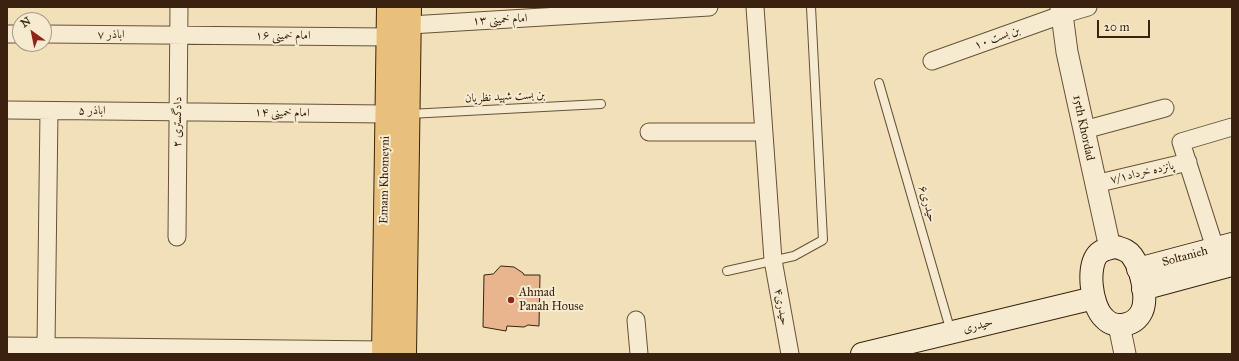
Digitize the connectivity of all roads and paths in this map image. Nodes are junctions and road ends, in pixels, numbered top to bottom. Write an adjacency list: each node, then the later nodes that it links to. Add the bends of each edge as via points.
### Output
1 (179, 7): 10 (street, دادگستری ۲)
2 (388, 7): 11 (main road, Emam Khomeyni)
3 (709, 7): 8 (street, امام خمینی ۱۳)
4 (755, 7): 24 (street, حیدری۴)
5 (812, 7): 30 (lane, via 823,240 794,256)
6 (1088, 7): 7 (street, بن بست ۱۰)
7 (1061, 11): 12 (street, بن بست ۱۰); 22 (street, 15th Khordad)
8 (410, 16): 20 (main road, Emam Khomeyni)
9 (52, 34): 10 (street, اباذر ۷)
10 (178, 35): 11 (street, امام خمینی ۱۶); 18 (street, دادگستری ۲)
11 (388, 37): 19 (main road, Emam Khomeyni)
12 (932, 61)
13 (879, 82): 37 (lane, حیدری۶)
14 (602, 104): 20 (lane, بن بست شهید نظریان)
15 (1165, 108): 22 (street)
16 (7, 110): 17 (street, اباذر ۵)
17 (49, 111): 18 (street, اباذر ۵); 39 (street)
18 (178, 112): 19 (street, امام خمینی ۱۴); 27 (street, دادگستری ۲)
19 (386, 114): 41 (main road, Emam Khomeyni)
20 (409, 114): 42 (main road, Emam Khomeyni)
21 (1232, 127): 25 (street, پانزده خرداد۷/۱, via 1181,142)
22 (1084, 130): 26 (street, 15th Khordad)
23 (649, 132): 24 (street)
24 (764, 132): 30 (street, حیدری۴)
25 (1188, 162): 26 (street, پانزده خرداد۷/۱); 28 (street, پانزده خرداد۷/۱)
26 (1096, 184): 29 (street, 15th Khordad)
27 (177, 237)
28 (1224, 246): 33 (main road, Soltanieh)
29 (1110, 248): 33 (main road, via 1116,247 1132,255); 34 (main road, via 1100,253 1093,261 1091,272)
30 (773, 260): 32 (lane); 44 (street, حیدری۴)
31 (1232, 265): 33 (main road, Soltanieh)
32 (727, 271)
33 (1141, 279): 36 (main road, via 1142,311 1129,324)
34 (1094, 298): 36 (main road, via 1103,318); 37 (main road, حیدری)
35 (636, 320): 43 (street)
36 (1119, 325): 46 (street)
37 (951, 332): 40 (main road, حیدری)
38 (7, 346): 39 (street)
39 (41, 349): 41 (street)
40 (886, 351): 45 (main road, حیدری)
41 (383, 352)
42 (405, 354)
43 (639, 354)
44 (790, 354)
45 (862, 354)
46 (1125, 354)

